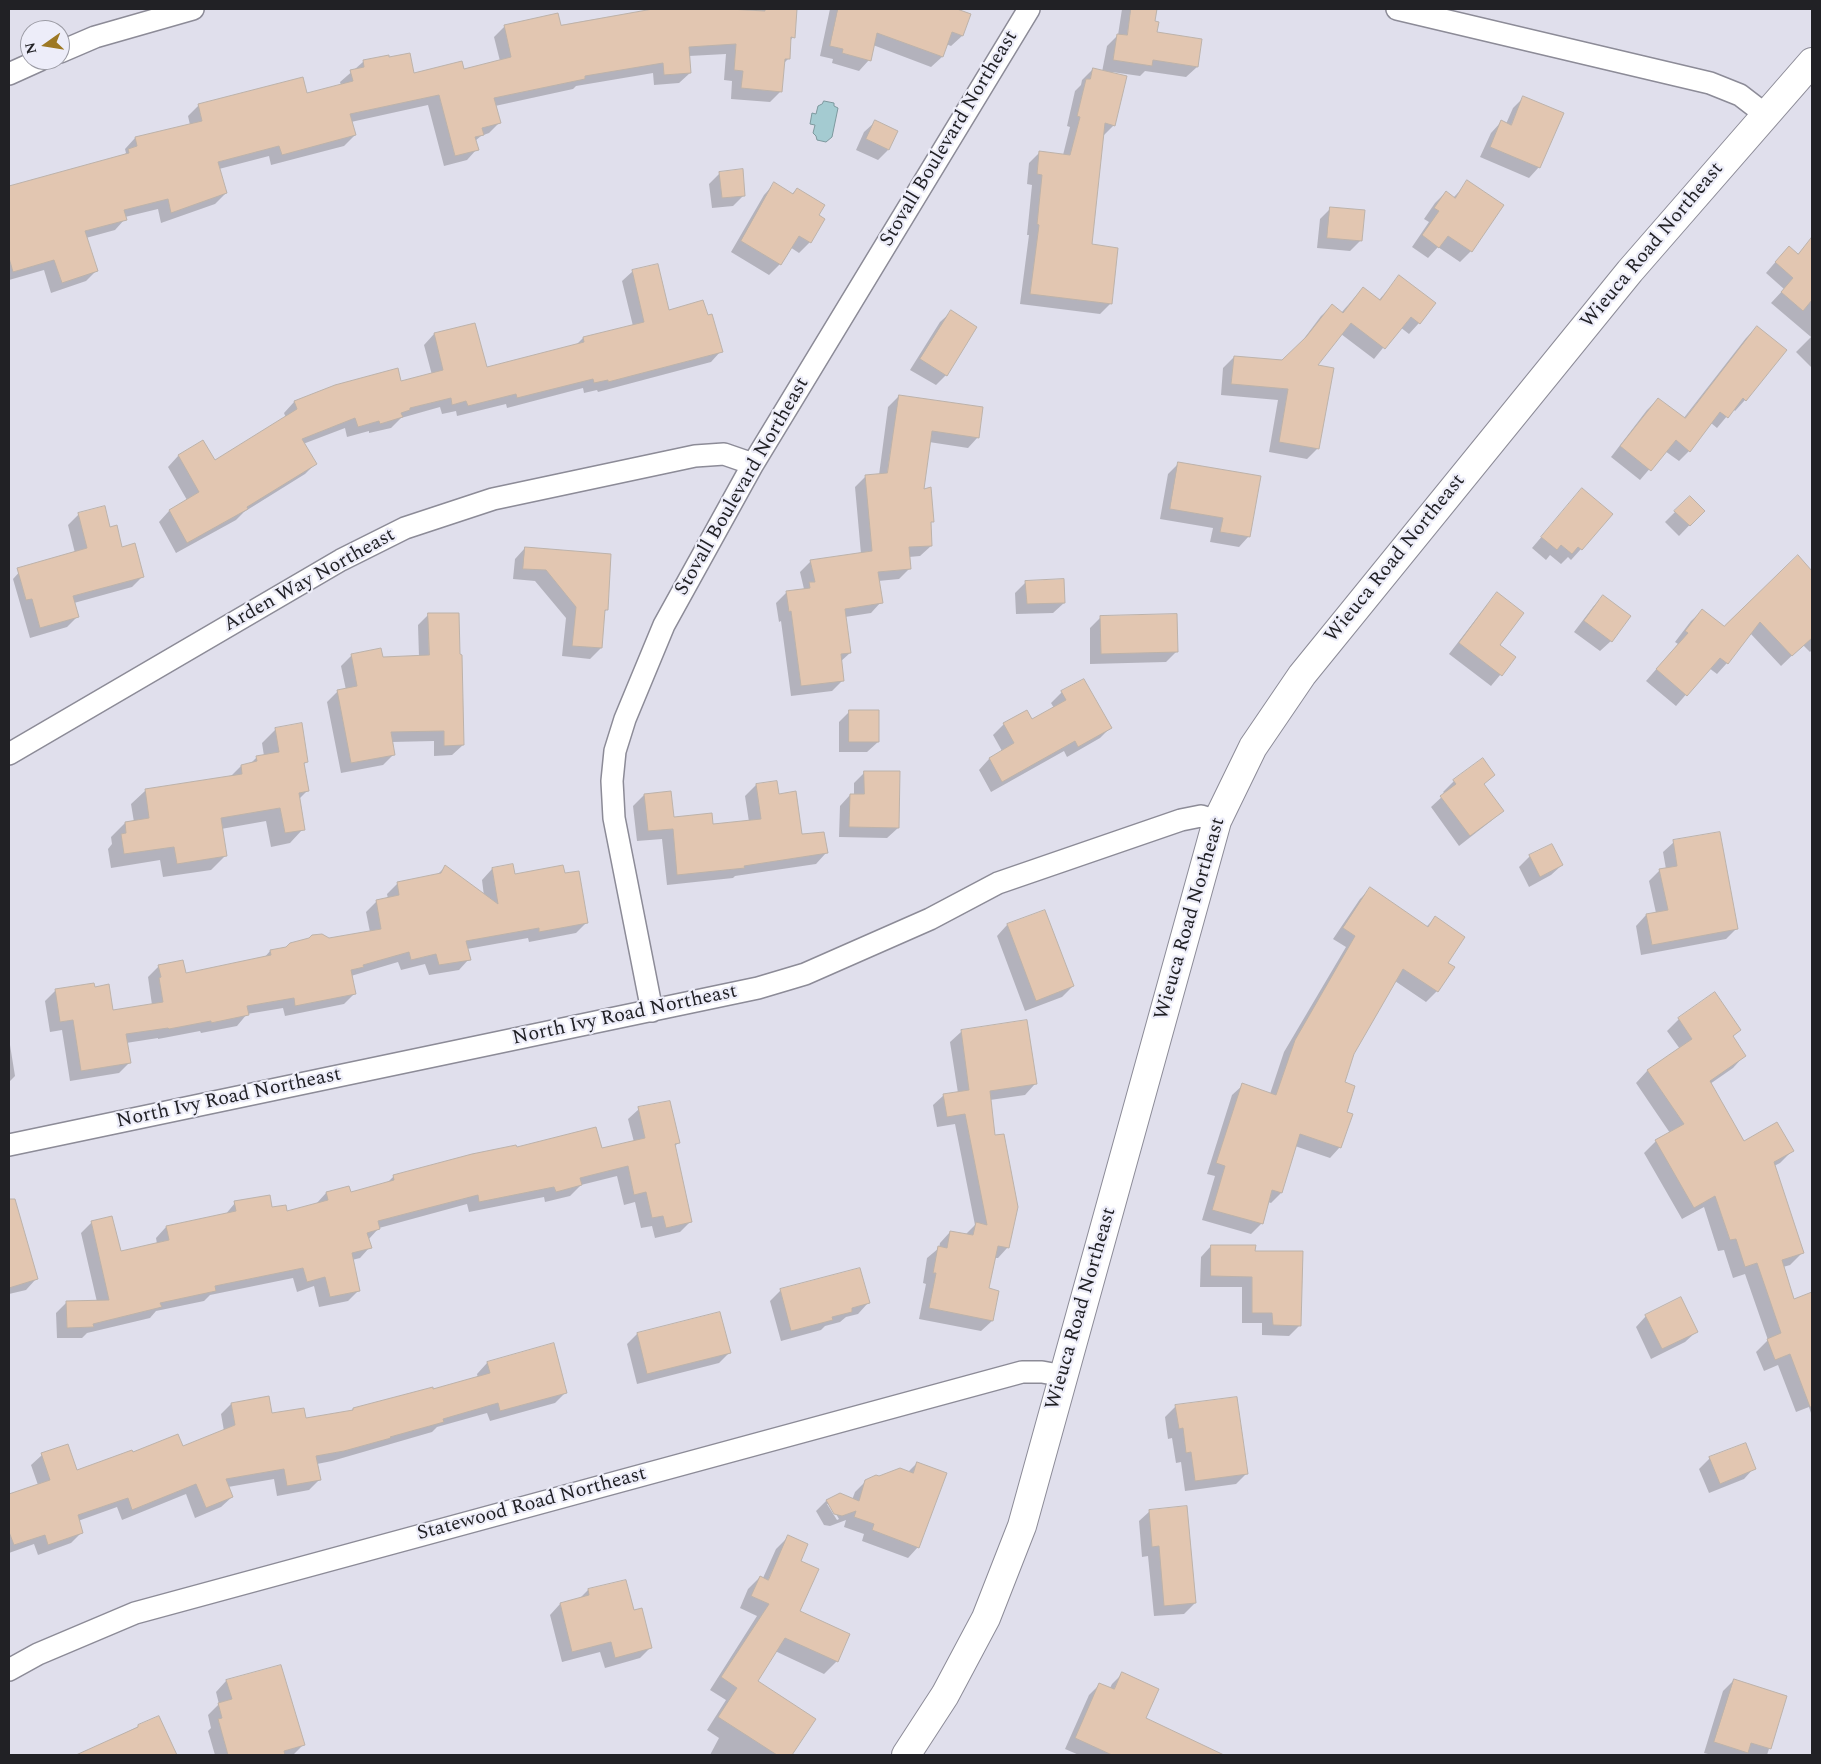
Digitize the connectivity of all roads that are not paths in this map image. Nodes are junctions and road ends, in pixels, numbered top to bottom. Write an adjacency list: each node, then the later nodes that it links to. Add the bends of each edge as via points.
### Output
1 (193, 9): 4 (street, via 95,37)
2 (1029, 9): 7 (street, Stovall Boulevard Northeast)
3 (1397, 9): 6 (street, via 1710,83 1740,95)
4 (70, 48)
5 (1812, 62): 6 (street, Wieuca Road Northeast)
6 (1766, 115): 9 (street, Wieuca Road Northeast, via 1630,271 1302,675 1253,747)
7 (753, 464): 8 (street, Arden Way Northeast, via 724,454 695,456 493,499 405,528 341,560); 10 (street, Stovall Boulevard Northeast, via 664,625 624,719 616,751 612,781 614,818)
8 (9, 754)
9 (1217, 821): 10 (street, North Ivy Road Northeast, via 1200,816 1181,820 998,883 930,920 805,974 758,988); 12 (street, Wieuca Road Northeast)
10 (652, 1011): 11 (street, North Ivy Road Northeast)
11 (9, 1145)
12 (1064, 1376): 13 (street, Statewood Road Northeast, via 1022,1372 135,1613 38,1654); 14 (street, Wieuca Road Northeast, via 1022,1526 986,1618 945,1695)
13 (9, 1670)
14 (906, 1755)

